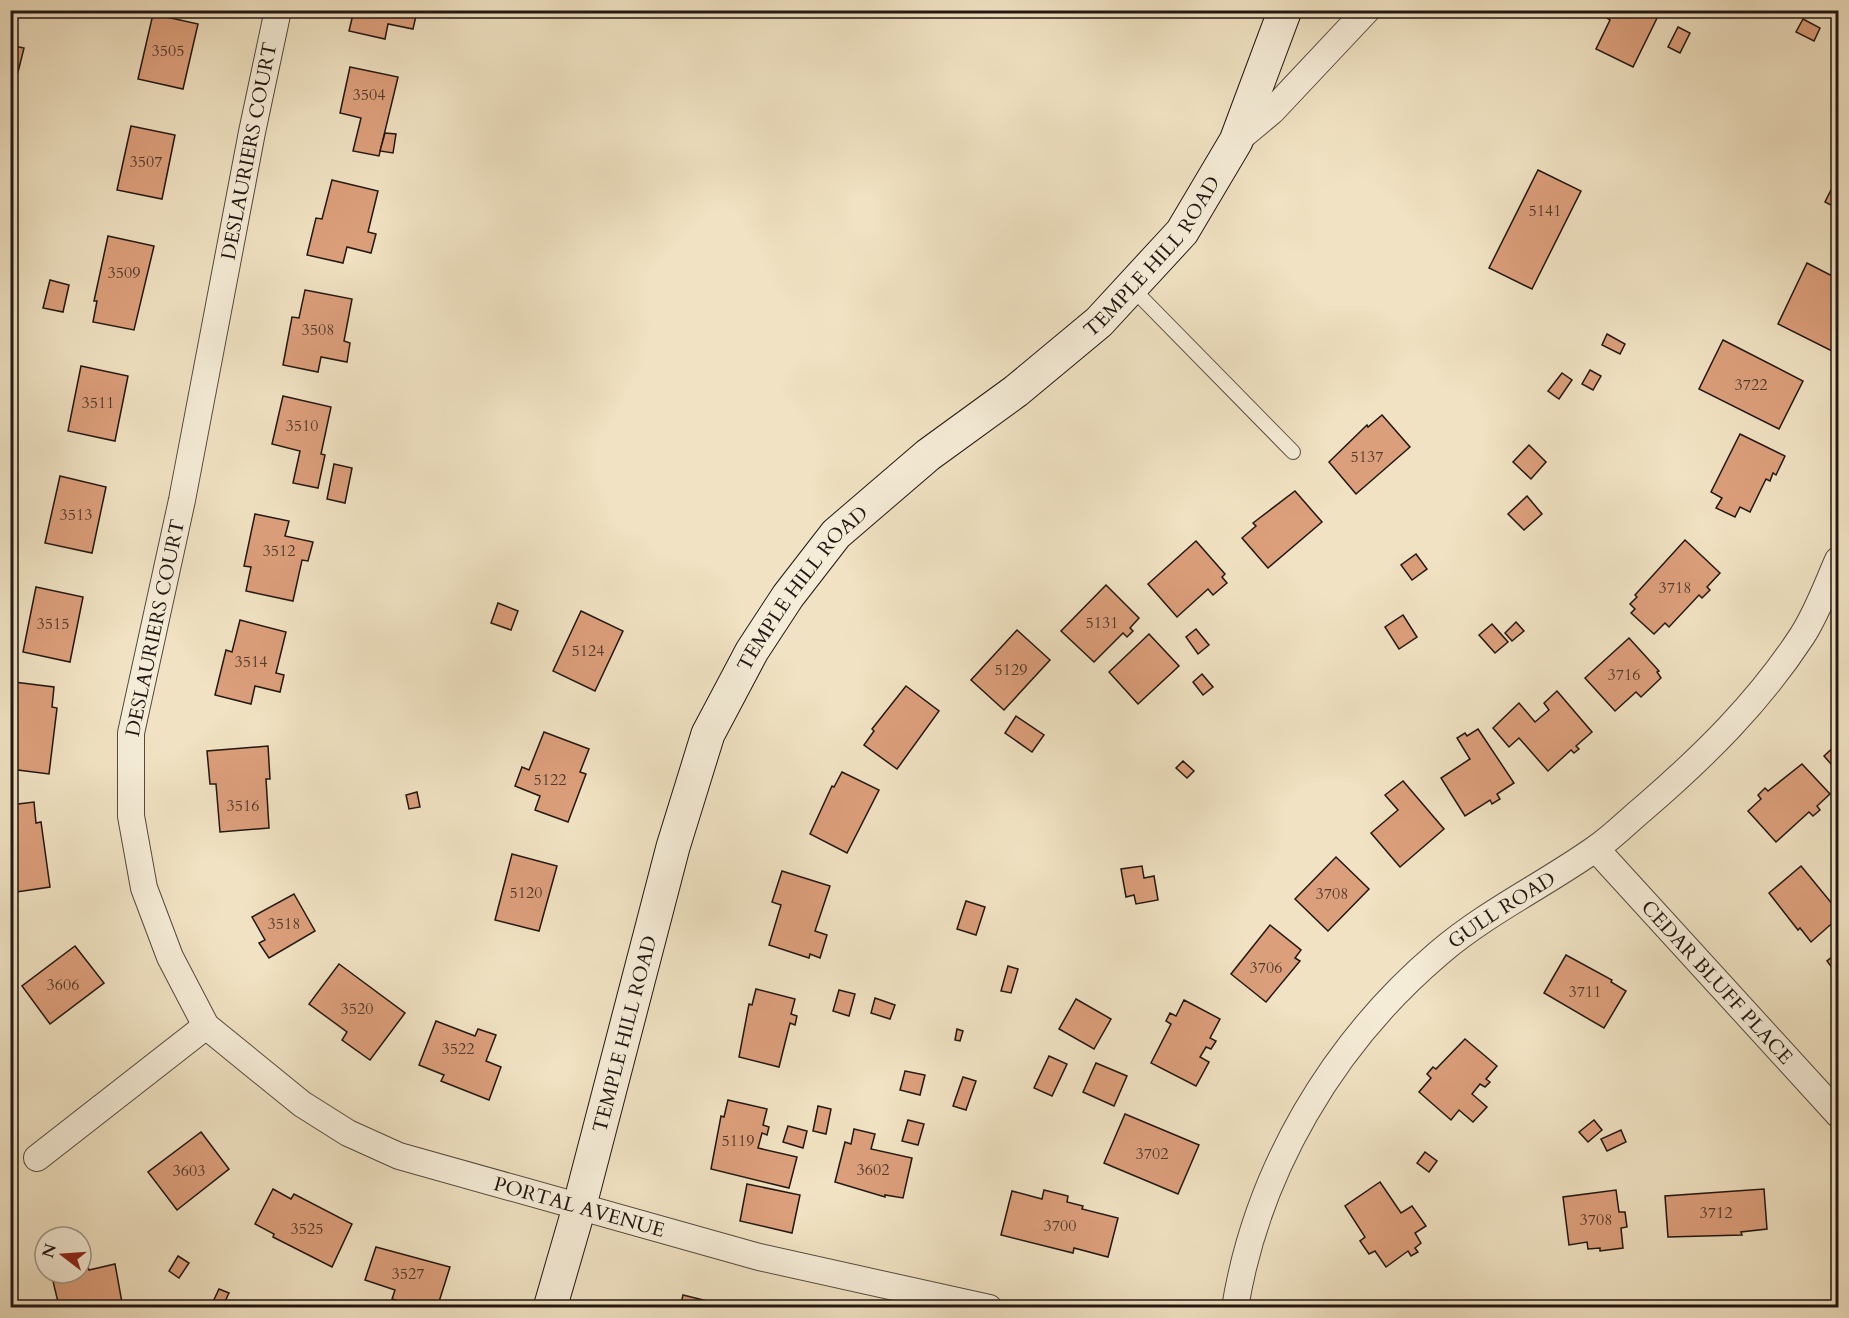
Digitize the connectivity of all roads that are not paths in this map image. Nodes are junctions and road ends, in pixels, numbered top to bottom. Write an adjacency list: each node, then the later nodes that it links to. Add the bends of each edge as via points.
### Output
1 (278, 10): 9 (street, DESLAURIERS COURT, via 182,500 131,733 131,816 144,888 170,957)
2 (1285, 10): 4 (main road, TEMPLE HILL ROAD)
3 (1367, 10): 4 (street, via 1272,111)
4 (1236, 141): 5 (main road, TEMPLE HILL ROAD, via 1182,232)
5 (1131, 287): 6 (lane); 12 (main road, TEMPLE HILL ROAD, via 1099,322 1016,391 928,455 836,534 752,651 708,734 683,813)
6 (1293, 452)
7 (1839, 560): 8 (street, GULL ROAD, via 1804,634 1763,692 1689,769)
8 (1596, 849): 10 (street, CEDAR BLUFF PLACE); 15 (street, GULL ROAD, via 1518,896 1440,952 1386,1002 1361,1033 1325,1083 1280,1158 1255,1222)
9 (206, 1026): 11 (street); 12 (street, PORTAL AVENUE, via 302,1104 348,1133 399,1156)
10 (1839, 1114)
11 (37, 1158)
12 (579, 1208): 13 (main road, TEMPLE HILL ROAD); 14 (street, PORTAL AVENUE, via 759,1257)
13 (550, 1308)
14 (989, 1308)
15 (1235, 1308)

